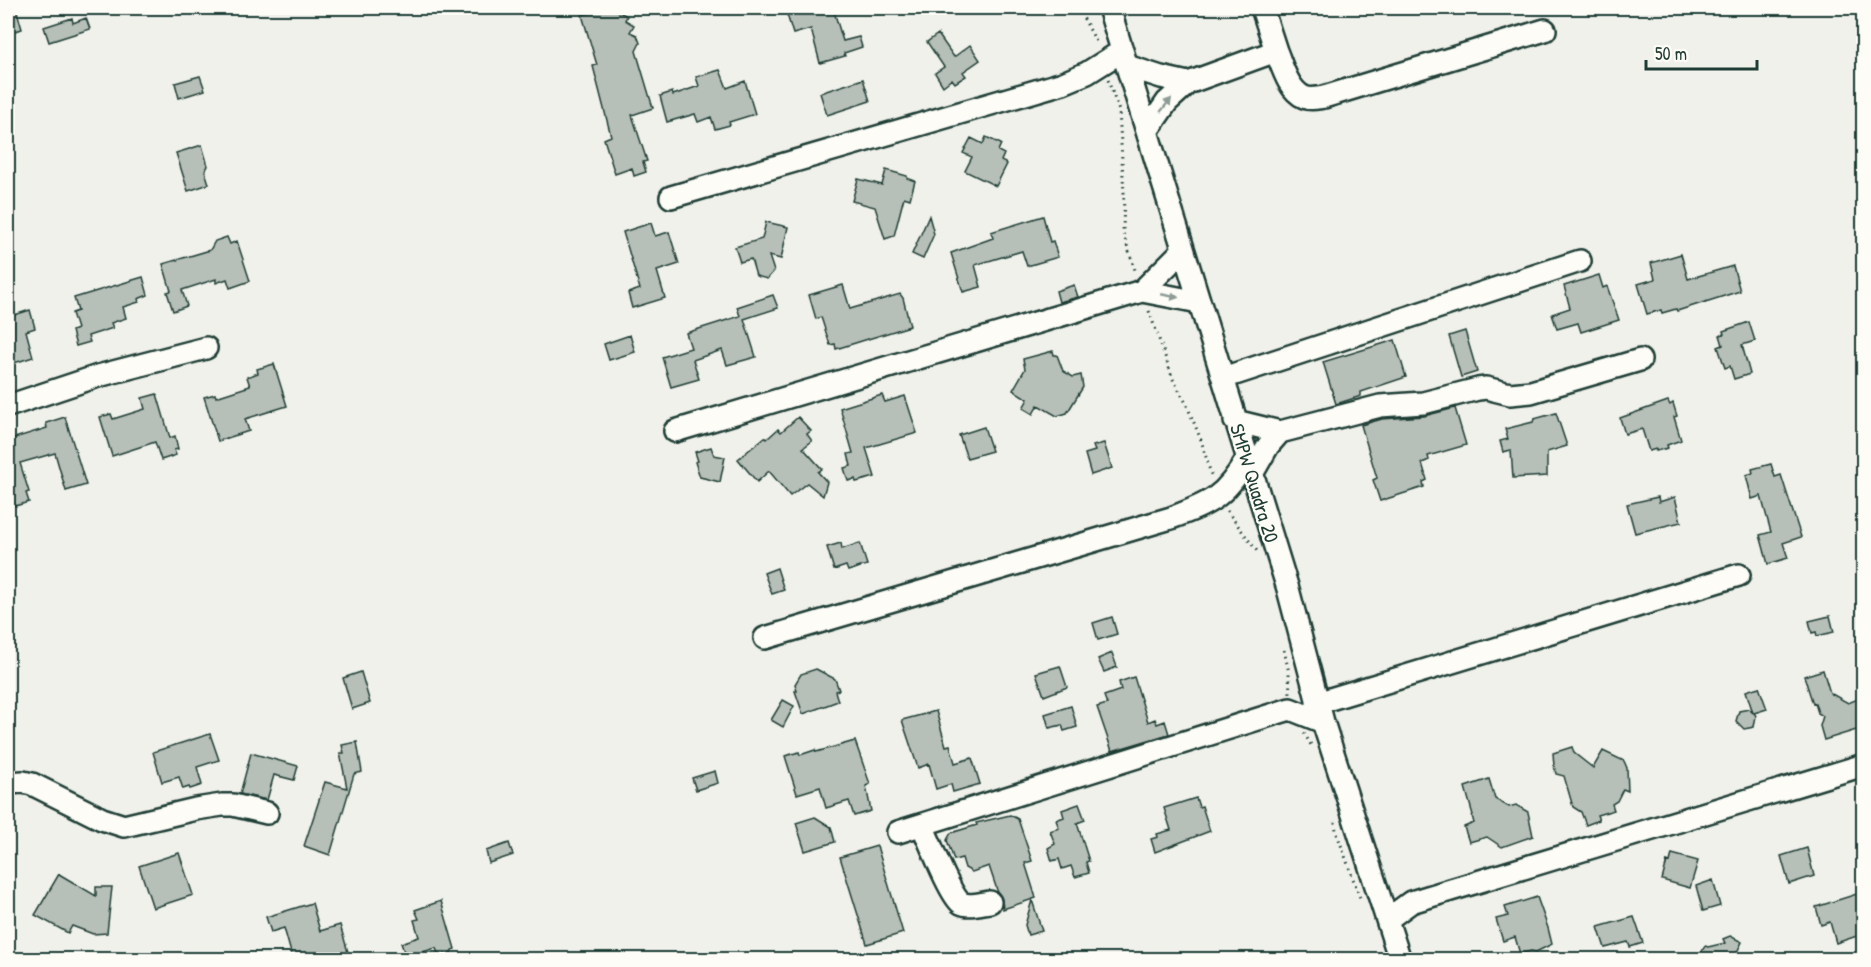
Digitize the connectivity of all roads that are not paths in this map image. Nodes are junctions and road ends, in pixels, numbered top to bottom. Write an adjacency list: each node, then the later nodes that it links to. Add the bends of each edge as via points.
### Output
1 (1109, 8): 5 (street, SMPW Quadra 20)
2 (1262, 8): 4 (street)
3 (1545, 30): 4 (street, via 1311,99 1293,87)
4 (1276, 51): 6 (street)
5 (1124, 59): 6 (street, via 1161,77); 7 (street, SMPW Quadra 20); 8 (street, via 1063,83)
6 (1188, 83): 7 (street, one-way to 6, via 1167,102)
7 (1147, 131): 9 (street, SMPW Quadra 20)
8 (671, 196)
9 (1183, 250): 11 (street); 12 (street, SMPW Quadra 20)
10 (1580, 261): 15 (street)
11 (1142, 291): 12 (street, one-way to 12); 18 (street)
12 (1199, 302): 15 (street, SMPW Quadra 20)
13 (206, 348): 16 (street, via 98,375)
14 (1640, 360): 19 (street, via 1531,392 1510,394 1478,388 1423,403 1380,406)
15 (1223, 378): 17 (street, SMPW Quadra 20)
16 (8, 406)
17 (1236, 421): 19 (street); 20 (street, SMPW Quadra 20)
18 (675, 431)
19 (1280, 432): 20 (street)
20 (1249, 466): 22 (street, via 1217,497 1171,518); 23 (street, SMPW Quadra 20, via 1288,589)
21 (1739, 575): 25 (street)
22 (765, 638)
23 (1308, 669): 24 (street); 25 (street, SMPW Quadra 20)
24 (1290, 709): 25 (street); 29 (street)
25 (1320, 713): 31 (street, SMPW Quadra 20)
26 (1863, 765): 33 (street)
27 (8, 783): 28 (street, via 32,784 124,826 222,805)
28 (267, 813)
29 (922, 825): 30 (street); 32 (street, via 961,902)
30 (898, 832)
31 (1379, 893): 33 (street); 34 (street, SMPW Quadra 20)
32 (990, 902)
33 (1411, 902): 34 (street)
34 (1388, 919): 35 (street, SMPW Quadra 20)
35 (1400, 960)

